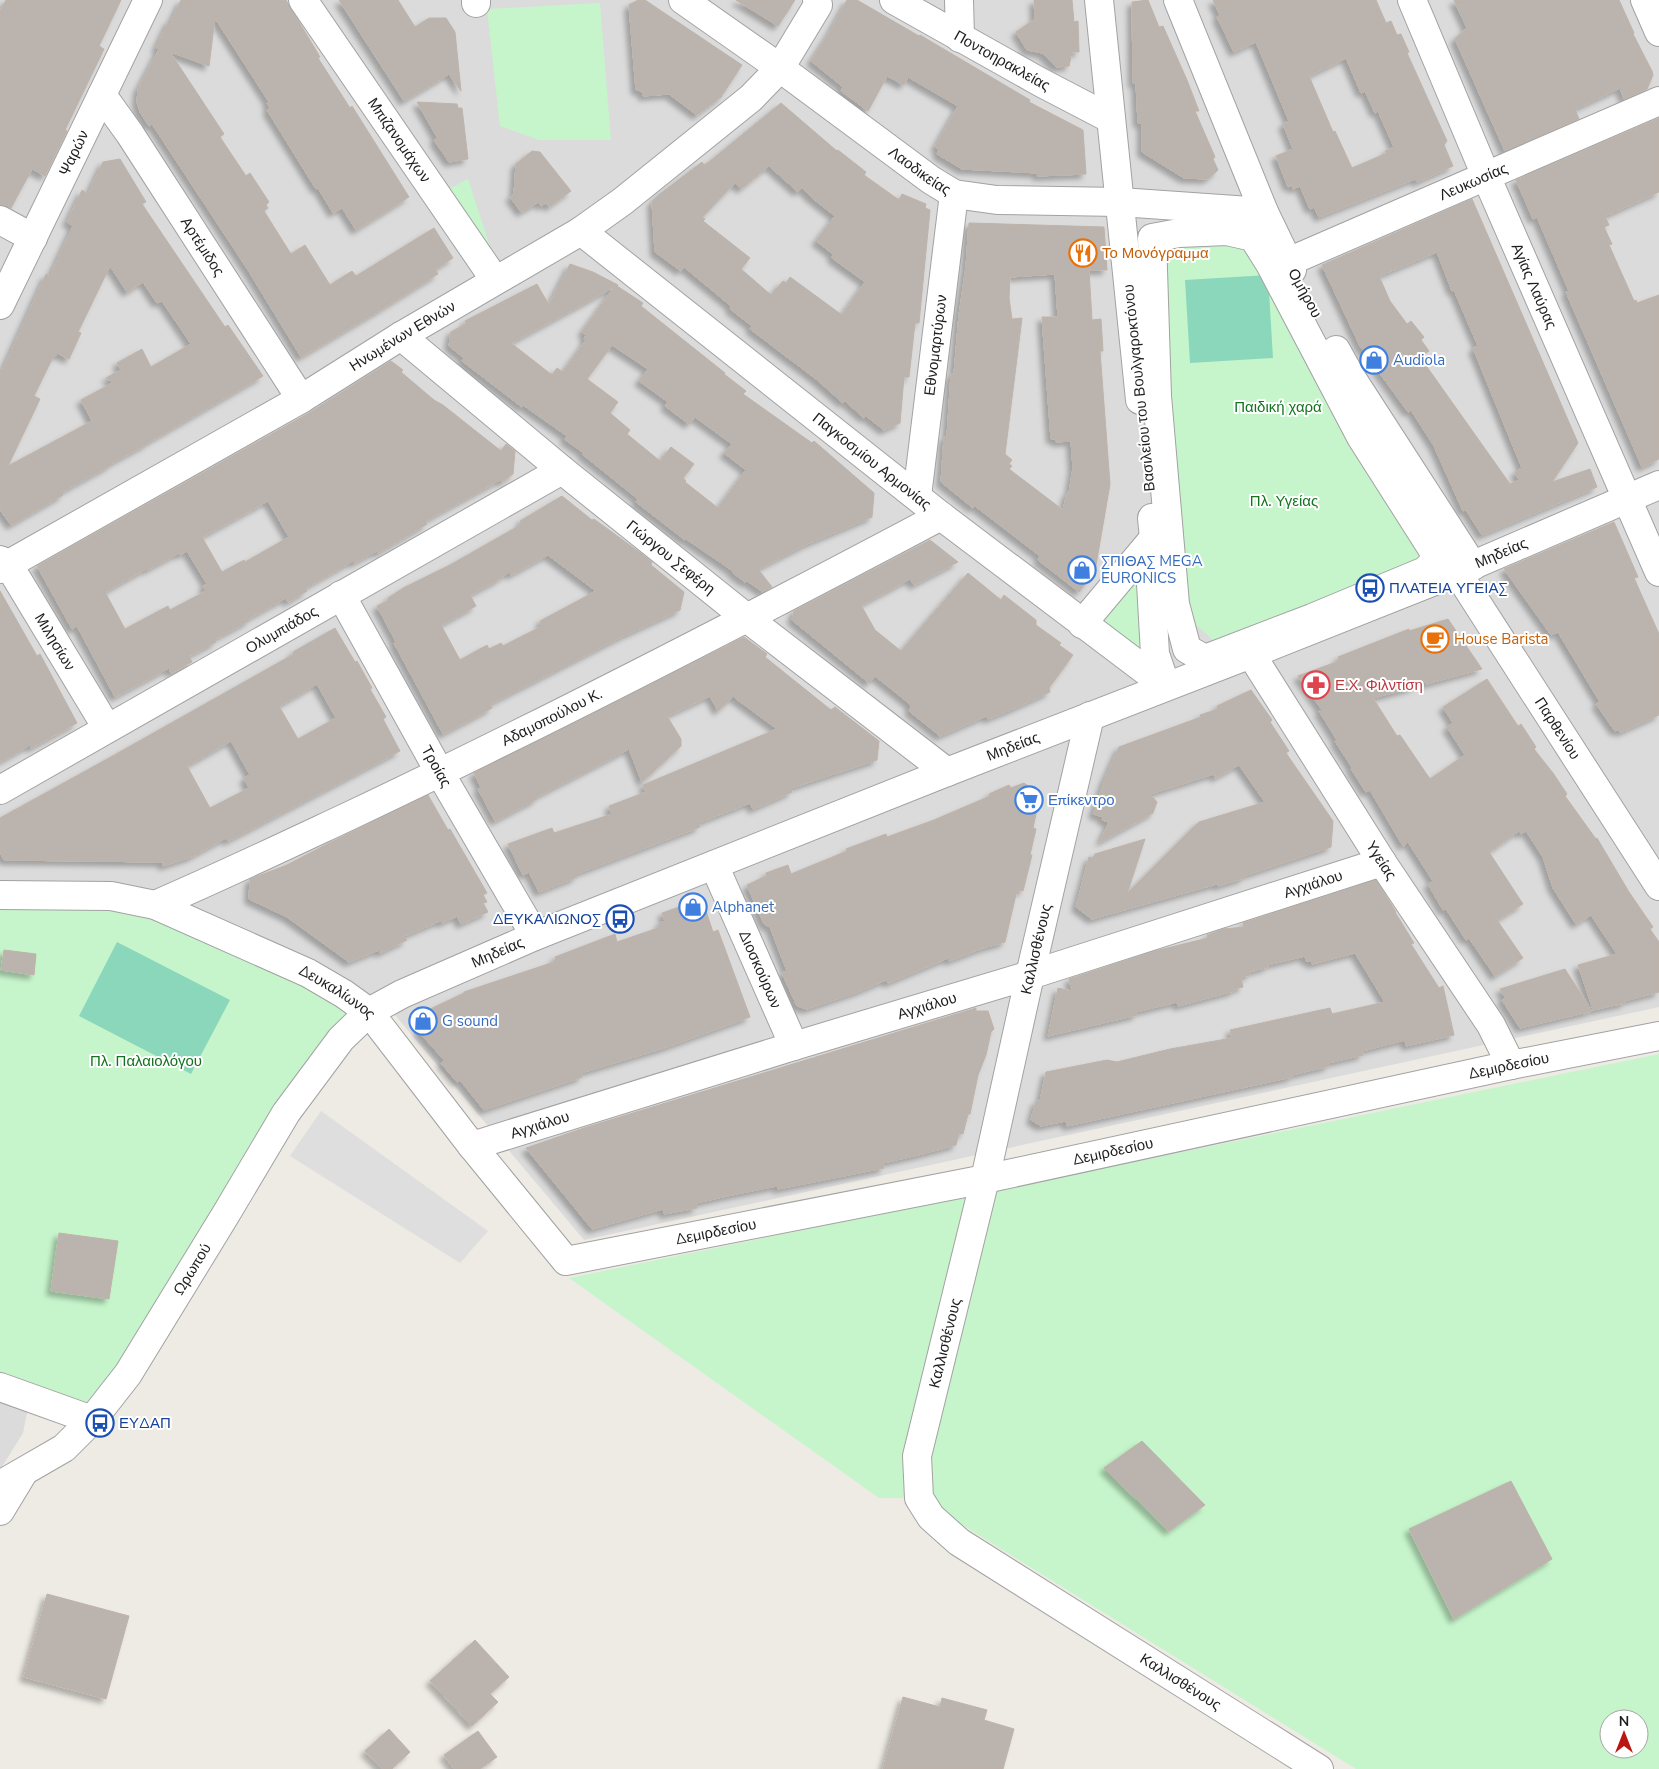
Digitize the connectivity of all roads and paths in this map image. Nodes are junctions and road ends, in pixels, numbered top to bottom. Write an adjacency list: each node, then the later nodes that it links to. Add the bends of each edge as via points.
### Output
1 (148, 0): 14 (street, Ψαρών)
2 (303, 0): 25 (street, Μπιζανομάχων)
3 (683, 0): 13 (street, Λαοδικείας)
4 (817, 0): 13 (street, Ηνωμένων Εθνών, via 818,5)
5 (894, 0): 12 (street, Ποντοηρακλείας)
6 (959, 0): 12 (street)
7 (1099, 0): 16 (street, Βασιλείου του Βουλγαροκτόνου)
8 (1178, 0): 20 (street, Ομήρου)
9 (1412, 0): 17 (street, Αγίας Λαύρας)
10 (1645, 0): 11 (street)
11 (1659, 32)
12 (960, 38): 16 (street, Ποντοηρακλείας)
13 (780, 68): 18 (street, Λαοδικείας, via 930,180); 22 (street, Ηνωμένων Εθνών, via 751,98)
14 (102, 95): 23 (street, Ψαρών); 28 (street, Αρτέμιδος)
15 (1659, 101): 17 (street, Λευκωσίας)
16 (1111, 119): 19 (street, Βασιλείου του Βουλγαροκτόνου)
17 (1486, 176): 24 (street, Λευκωσίας); 32 (street, Αγίας Λαύρας)
18 (954, 194): 19 (street, Λαοδικείας, via 997,200); 31 (street, Εθνομαρτύρων)
19 (1120, 202): 20 (street, Λαοδικείας); 34 (street, Βασιλείου του Βουλγαροκτόνου)
20 (1264, 212): 24 (street, Ομήρου)
21 (0, 220): 23 (street)
22 (581, 231): 25 (street, Ηνωμένων Εθνών); 31 (street, Παγκοσμίου Αρμονίας)
23 (33, 238): 26 (street, Ψαρών)
24 (1288, 262): 36 (street, Ομήρου, via 1350,377)
25 (495, 280): 27 (street, Ηνωμένων Εθνών)
26 (0, 305)
27 (401, 336): 28 (street, Ηνωμένων Εθνών); 29 (street, Γιώργου Σεφέρη)
28 (301, 400): 35 (street, Ηνωμένων Εθνών)
29 (562, 470): 38 (street, Ολυμπιάδος); 39 (street, Γιώργου Σεφέρη)
30 (1659, 485): 32 (street, Μηδείας)
31 (917, 496): 33 (street, Παγκοσμίου Αρμονίας)
32 (1627, 499): 36 (street, Μηδείας); 37 (street, Αγίας Λαύρας)
33 (941, 516): 39 (street, Αδαμοπούλου Κ.); 40 (street, Παγκοσμίου Αρμονίας)
34 (1161, 527): 34 (street, via 1152,238 1226,231 1253,237 1361,437 1438,558 1425,571 1205,660 1186,649); 40 (street); 42 (street, Βασιλείου του Βουλγαροκτόνου, via 1173,655)
35 (3, 564): 44 (street, Μιλησίων)
36 (1465, 569): 41 (street, Μηδείας); 50 (street, Παρθενίου)
37 (1659, 572)
38 (341, 595): 44 (street, Ολυμπιάδος); 46 (street, Τροίας)
39 (748, 619): 45 (street, Γιώργου Σεφέρη); 46 (street, Αδαμοπούλου Κ.)
40 (1082, 624): 42 (street, Παγκοσμίου Αρμονίας)
41 (1251, 654): 42 (street, Μηδείας); 48 (street, Υγείας)
42 (1166, 686): 43 (street, Μηδείας)
43 (1090, 716): 45 (street, Μηδείας); 54 (street, Καλλισθένους)
44 (107, 728): 47 (street, Ολυμπιάδος)
45 (947, 772): 49 (street, Μηδείας)
46 (440, 773): 52 (street, Αδαμοπούλου Κ.); 53 (street, Τροίας)
47 (0, 790)
48 (1382, 862): 54 (street, Αγχιάλου); 58 (street, Υγείας, via 1491,1025)
49 (714, 865): 53 (street, Μηδείας); 57 (street, Διοσκούρων)
50 (1656, 876)
51 (0, 895): 52 (street, Δευκαλίωνος, via 111,896)
52 (155, 905): 55 (street, Δευκαλίωνος, via 308,973)
53 (535, 936): 55 (street, Μηδείας, via 402,994)
54 (1030, 975): 57 (street, Αγχιάλου); 60 (street, Καλλισθένους)
55 (369, 1012): 59 (street, Δευκαλίωνος); 63 (street, Ωρωπού, via 341,1039 286,1113 128,1374)
56 (1659, 1036): 58 (street, Δεμιρδεσίου)
57 (794, 1046): 59 (street, Αγχιάλου)
58 (1512, 1065): 60 (street, Δεμιρδεσίου)
59 (472, 1146): 61 (street, Δευκαλίωνος)
60 (985, 1179): 61 (street, Δεμιρδεσίου); 66 (street, Καλλισθένους, via 917,1456 919,1498 930,1517 959,1542)
61 (566, 1261)
62 (0, 1387): 63 (street)
63 (92, 1420): 64 (street, Ωρωπού, via 64,1448)
64 (12, 1479): 65 (street, Ωρωπού)
65 (0, 1511)
66 (1319, 1769)

